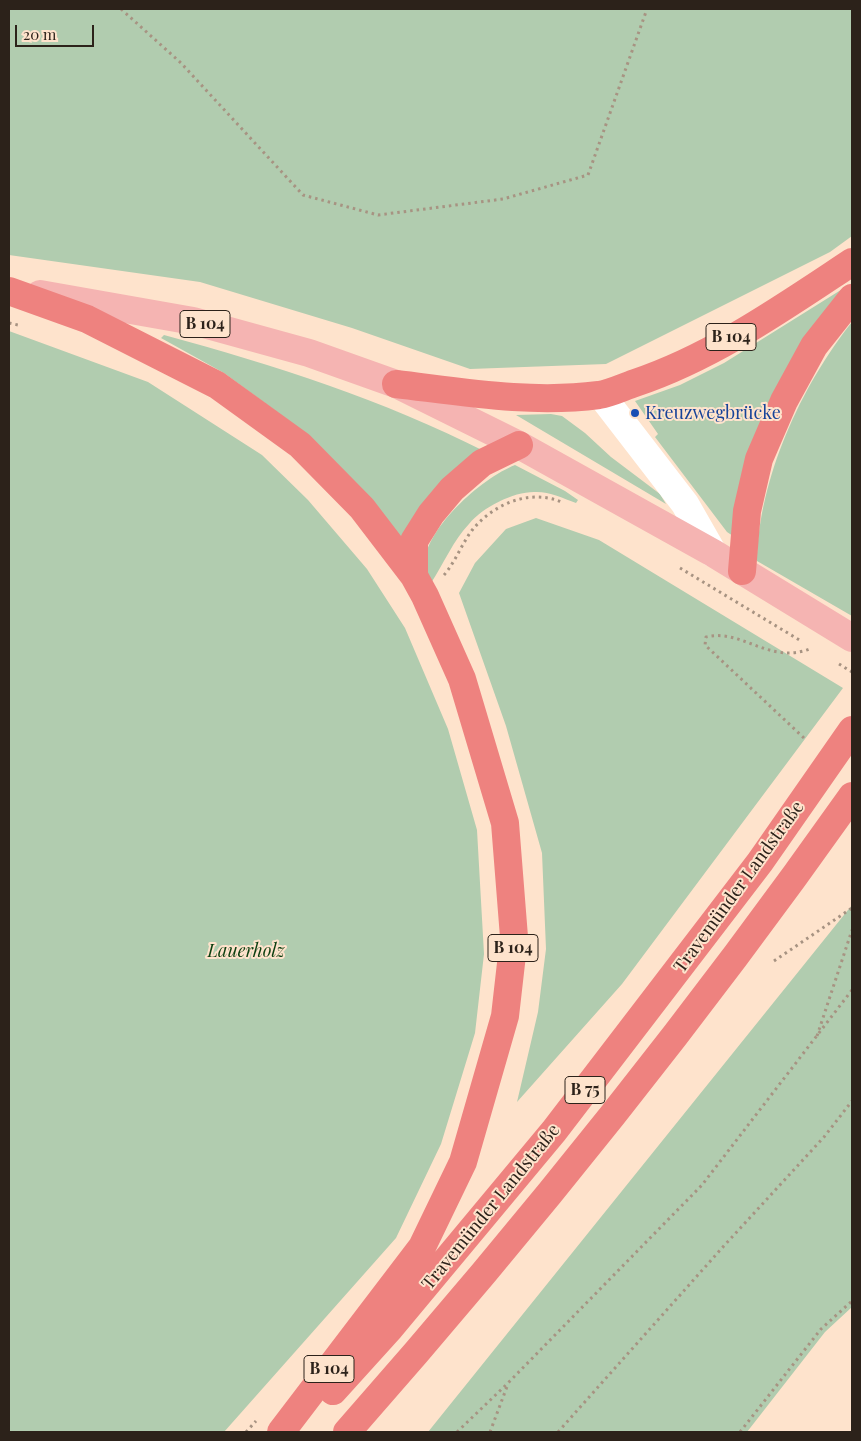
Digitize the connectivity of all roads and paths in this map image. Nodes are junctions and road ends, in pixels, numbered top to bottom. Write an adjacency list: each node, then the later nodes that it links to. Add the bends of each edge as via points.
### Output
1 (121, 9): 2 (path, via 181,63 303,195 378,216 502,200 588,175)
2 (647, 9)
3 (852, 262): 9 (highway, B 104, via 799,298 710,350 658,375)
4 (9, 290): 8 (main road, B 104, via 193,321 309,353); 15 (highway, B 104, via 87,319 217,385 300,445 362,508)
5 (852, 298): 14 (highway, via 814,346 758,459 747,511)
6 (9, 323): 7 (path)
7 (28, 328)
8 (396, 384): 9 (highway, B 104, via 512,398); 10 (main road, B 104)
9 (601, 395): 12 (lane, via 685,504)
10 (519, 445): 12 (main road, B 104); 15 (highway, B 104, via 482,462 430,514 414,541)
11 (566, 504): 15 (path, via 558,500 515,499 490,512 472,530 452,565)
12 (713, 553): 14 (main road, B 104)
13 (674, 564): 17 (path)
14 (742, 572): 16 (main road, B 104)
15 (420, 586): 32 (highway, B 104, via 462,679 505,823 514,937 505,1016 463,1162 422,1246)
16 (849, 637)
17 (812, 648): 18 (path); 22 (path, via 784,654 718,634 706,636 705,645)
18 (819, 652)
19 (832, 660): 20 (path)
20 (852, 672)
21 (852, 730): 33 (highway, Travemünder Landstraße / B 75, via 760,862 554,1131 390,1328)
22 (804, 738)
23 (852, 796): 34 (highway, Travemünder Landstraße / B 75, via 722,976 636,1086 530,1219)
24 (852, 908): 26 (path)
25 (852, 930): 28 (path)
26 (774, 961)
27 (852, 990): 28 (path)
28 (816, 1038): 31 (path, via 702,1185)
29 (852, 1101): 37 (path, via 824,1137)
30 (852, 1301): 38 (path, via 821,1330)
31 (508, 1383): 35 (path); 36 (path)
32 (281, 1432)
33 (295, 1432)
34 (346, 1432)
35 (457, 1432)
36 (490, 1432)
37 (558, 1432)
38 (740, 1432)

